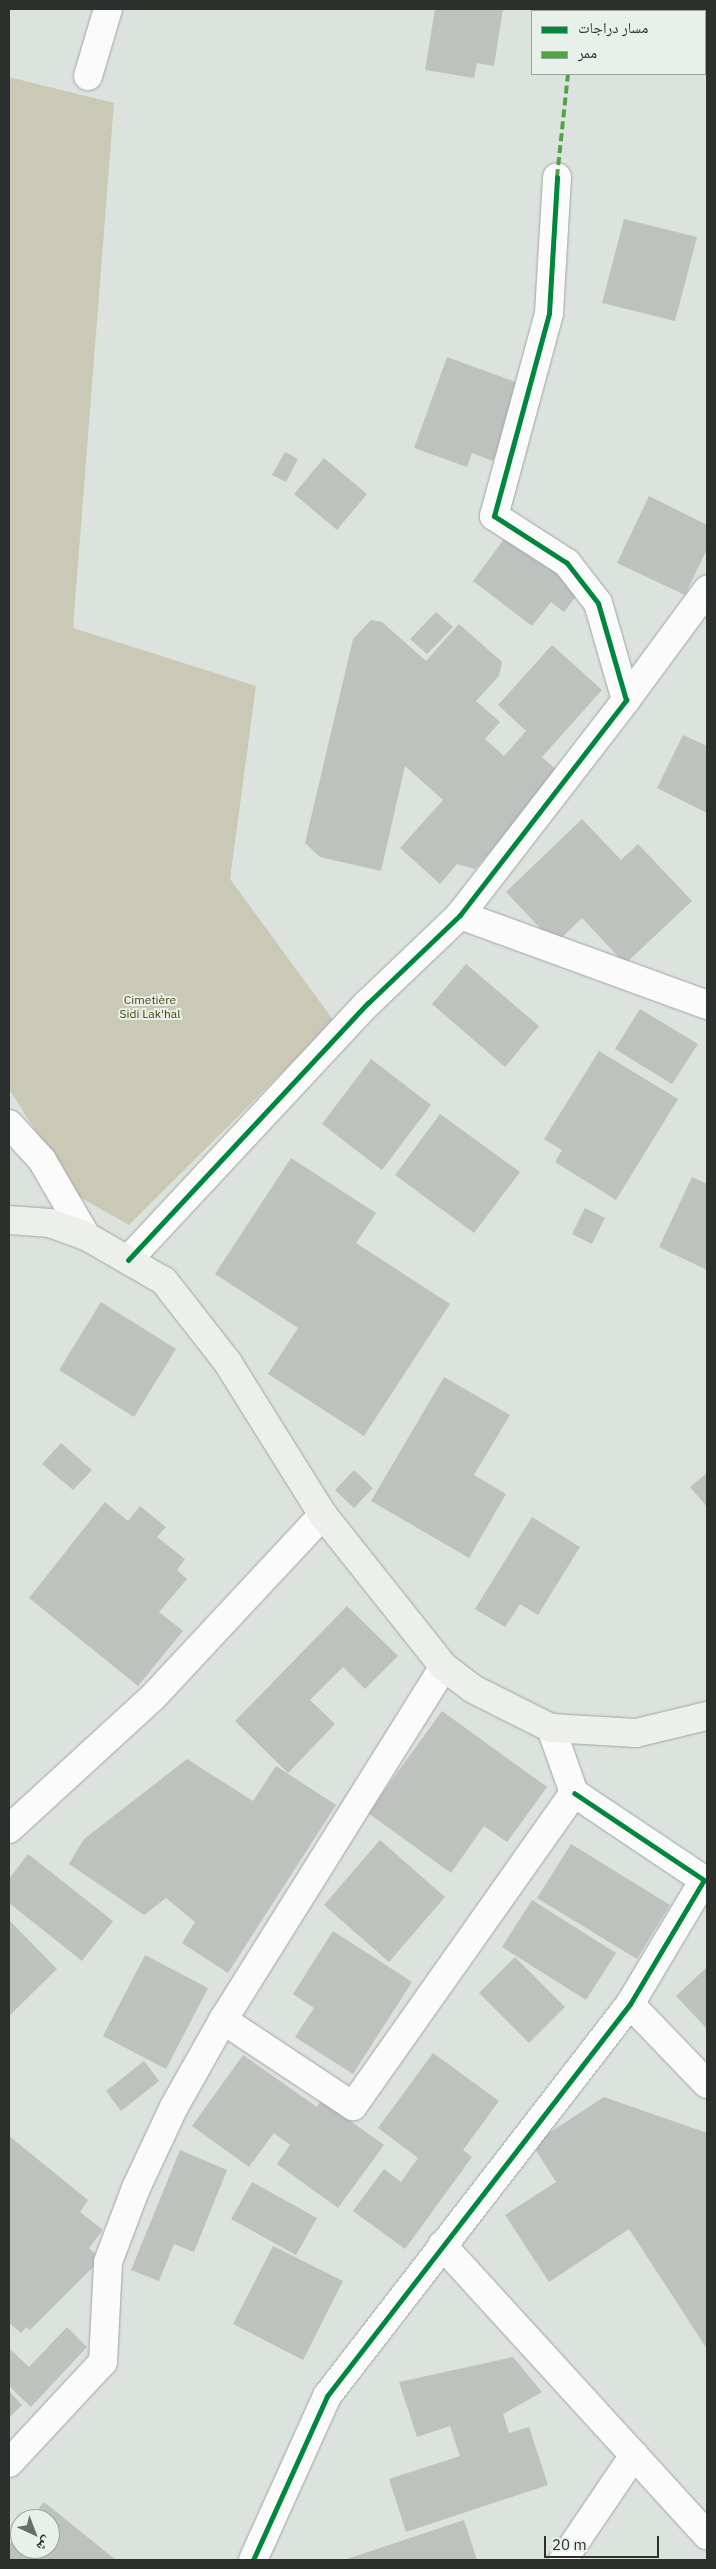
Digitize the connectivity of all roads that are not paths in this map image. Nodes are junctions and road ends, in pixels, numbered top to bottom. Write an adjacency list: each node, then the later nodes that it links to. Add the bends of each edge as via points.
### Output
1 (108, 9): 2 (street)
2 (88, 76)
3 (557, 177): 5 (street, via 549,313 494,516 567,563 598,603)
4 (707, 590): 5 (street)
5 (626, 700): 6 (street)
6 (460, 915): 7 (street); 11 (street, via 368,1003)
7 (707, 1005)
8 (9, 1124): 10 (street, via 42,1160)
9 (9, 1220): 10 (main road, via 50,1223)
10 (86, 1236): 11 (main road)
11 (128, 1260): 12 (main road, via 164,1281 228,1363)
12 (323, 1514): 13 (main road); 17 (street, via 153,1697)
13 (444, 1667): 15 (main road, via 473,1689); 20 (street)
14 (707, 1716): 15 (main road, via 636,1733)
15 (551, 1728): 16 (street)
16 (574, 1793): 18 (street); 20 (street, via 353,2106)
17 (9, 1829)
18 (706, 1878): 19 (street)
19 (630, 2004): 21 (street); 22 (street)
20 (222, 2020): 24 (street, via 136,2188 108,2262 103,2362)
21 (707, 2084)
22 (442, 2245): 23 (street); 26 (street, via 327,2396)
23 (634, 2455): 25 (street); 27 (street)
24 (9, 2463)
25 (707, 2535)
26 (253, 2560)
27 (563, 2560)

